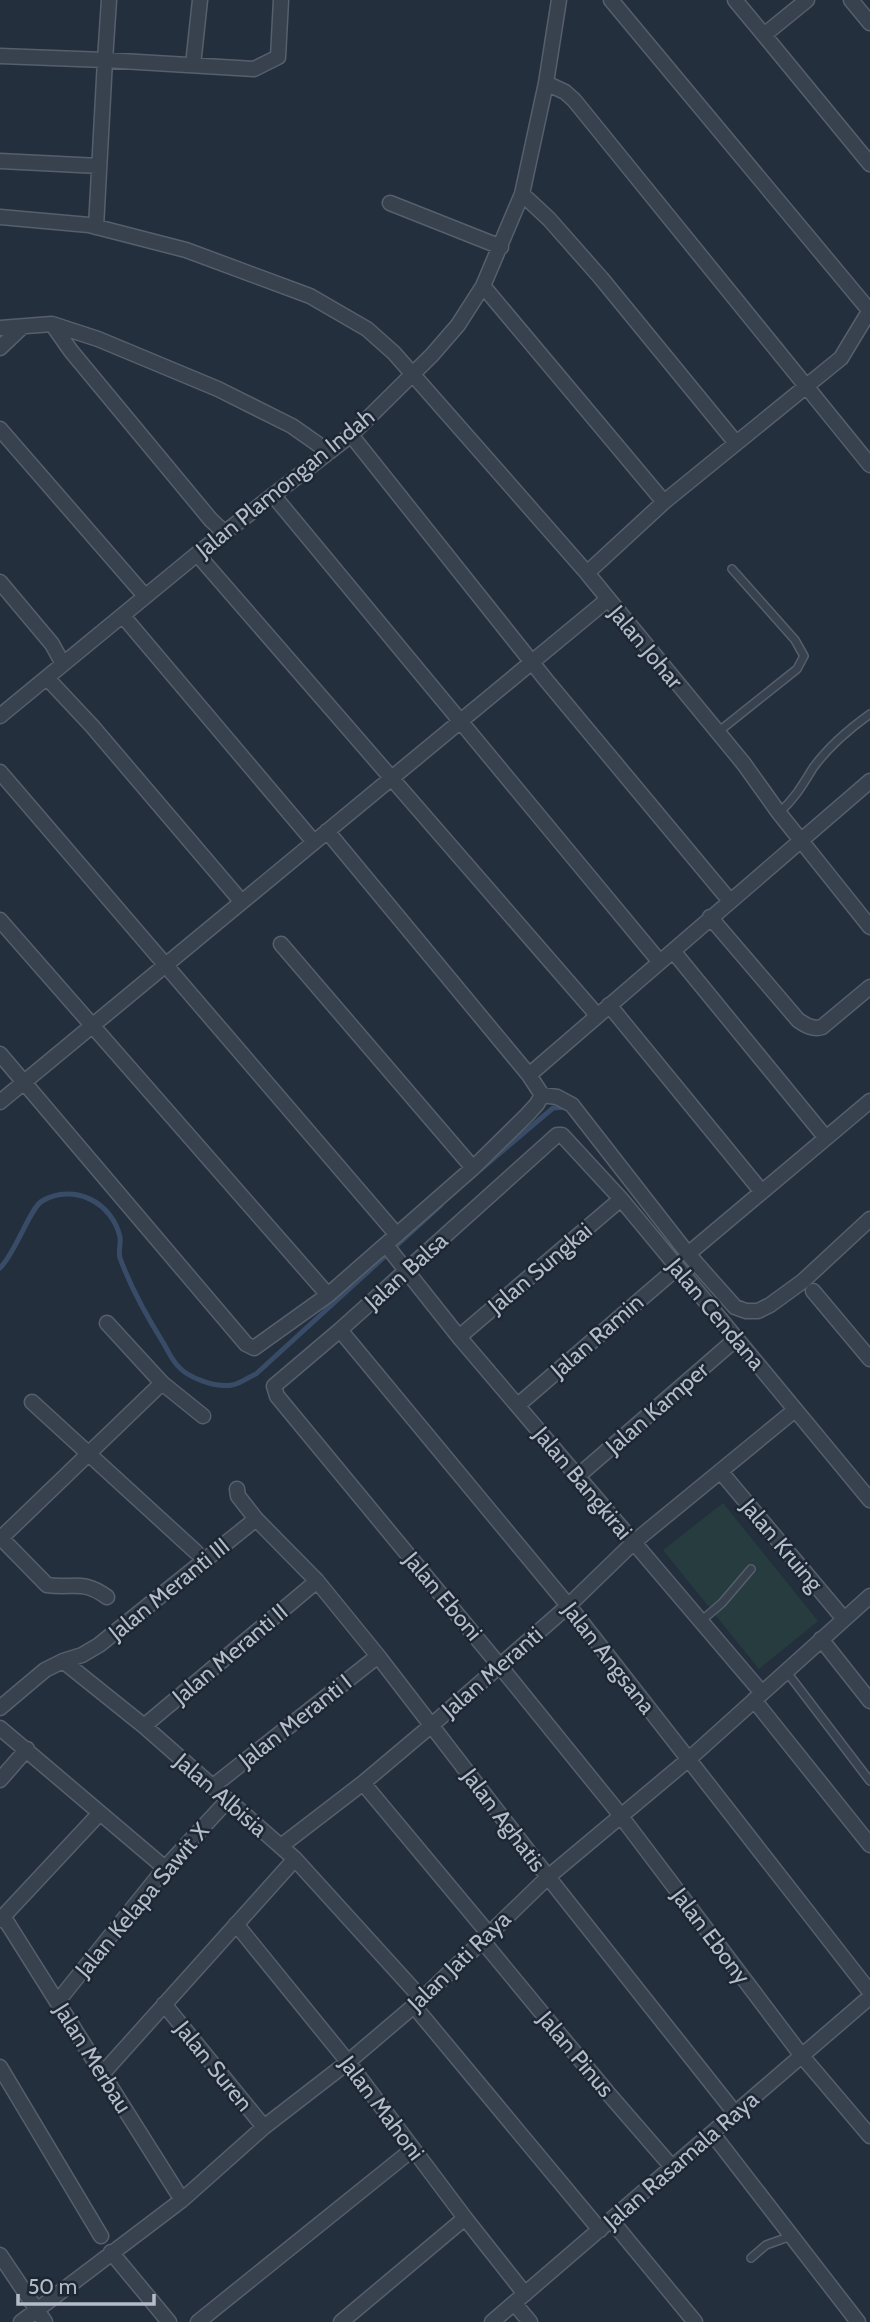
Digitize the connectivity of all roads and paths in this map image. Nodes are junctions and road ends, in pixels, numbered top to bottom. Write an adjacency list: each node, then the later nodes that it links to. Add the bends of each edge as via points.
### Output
1 (109, 0): 12 (street)
2 (200, 0): 13 (street)
3 (281, 0): 13 (street, via 278,57 254,69)
4 (559, 0): 14 (street, Jalan Plamongan Indah)
5 (611, 0): 24 (street)
6 (735, 0): 10 (street)
7 (807, 0): 10 (street)
8 (851, 0): 9 (street)
9 (870, 23)
10 (764, 35): 16 (street)
11 (0, 56): 12 (street)
12 (106, 60): 13 (street); 17 (street)
13 (192, 65)
14 (546, 83): 18 (street, Jalan Plamongan Indah); 30 (street, via 574,100)
15 (0, 161): 17 (street)
16 (870, 164)
17 (99, 166): 21 (street)
18 (522, 194): 22 (street, Jalan Plamongan Indah); 33 (street, via 601,278)
19 (390, 203): 22 (street)
20 (0, 218): 21 (street, Jalan Johar)
21 (96, 227): 29 (street, Jalan Johar, via 186,250 310,296 367,329)
22 (501, 247): 23 (street, Jalan Plamongan Indah)
23 (483, 286): 29 (street, Jalan Plamongan Indah, via 458,325); 37 (street)
24 (870, 310): 30 (street, via 849,349)
25 (52, 324): 27 (street); 34 (street, via 218,389 292,426); 38 (street)
26 (0, 328): 27 (street)
27 (21, 328): 28 (street)
28 (0, 348)
29 (412, 375): 32 (street, Jalan Plamongan Indah); 41 (street, Jalan Johar)
30 (806, 387): 33 (street); 35 (street)
31 (0, 429): 43 (street)
32 (351, 435): 34 (street, Jalan Plamongan Indah); 46 (street)
33 (736, 443): 37 (street)
34 (329, 452): 36 (street, Jalan Plamongan Indah)
35 (870, 465)
36 (273, 495): 38 (street, Jalan Plamongan Indah); 51 (street)
37 (664, 502): 41 (street)
38 (225, 533): 39 (street, Jalan Plamongan Indah)
39 (197, 554): 43 (street, Jalan Plamongan Indah); 54 (street)
40 (732, 569): 52 (lane, via 804,656 797,669)
41 (587, 573): 44 (street, Jalan Johar)
42 (0, 582): 47 (street)
43 (145, 596): 45 (street, Jalan Plamongan Indah)
44 (607, 600): 46 (street); 52 (street, Jalan Johar)
45 (123, 616): 47 (street, Jalan Plamongan Indah); 59 (street)
46 (532, 663): 51 (street); 61 (street)
47 (64, 664): 48 (street, Jalan Plamongan Indah)
48 (47, 678): 50 (street, Jalan Plamongan Indah); 60 (street)
49 (870, 714): 56 (lane, via 835,743)
50 (0, 716)
51 (461, 721): 54 (street); 67 (street)
52 (718, 732): 56 (street, Jalan Johar)
53 (0, 772): 68 (street)
54 (392, 779): 57 (street); 71 (street)
55 (870, 781): 58 (street)
56 (779, 813): 58 (street, Jalan Johar)
57 (327, 831): 59 (street); 74 (street)
58 (801, 841): 61 (street); 64 (street, Jalan Johar)
59 (314, 842): 60 (street)
60 (241, 901): 68 (street)
61 (730, 901): 62 (street)
62 (710, 918): 66 (street); 69 (street, via 805,1025 822,1027)
63 (0, 919): 72 (street)
64 (870, 927)
65 (281, 944): 81 (street)
66 (673, 951): 67 (street); 80 (street)
67 (659, 961): 70 (street)
68 (165, 964): 72 (street); 85 (street)
69 (870, 987)
70 (609, 1005): 71 (street); 82 (street)
71 (597, 1015): 74 (street)
72 (91, 1025): 75 (street); 91 (street)
73 (0, 1054): 75 (street)
74 (529, 1075): 76 (street)
75 (26, 1083): 78 (street); 91 (street, via 248,1347 254,1348)
76 (542, 1095): 81 (street); 87 (street, via 572,1105)
77 (870, 1101): 80 (street)
78 (0, 1102)
79 (557, 1135): 83 (street, Jalan Cendana, via 565,1136); 89 (street, Jalan Balsa)
80 (826, 1138): 82 (street)
81 (473, 1168): 85 (street)
82 (762, 1192): 87 (street)
83 (621, 1199): 88 (street, Jalan Cendana); 94 (street, Jalan Sungkai)
84 (870, 1219): 87 (street, via 803,1281 758,1311 735,1307)
85 (397, 1235): 86 (street)
86 (387, 1247): 89 (street, Jalan Bangkirai); 91 (street)
87 (688, 1254)
88 (677, 1268): 95 (street, Jalan Cendana); 99 (street, Jalan Ramin)
89 (403, 1269): 93 (street, Jalan Balsa); 94 (street, Jalan Bangkirai)
90 (813, 1292): 96 (street)
91 (328, 1294)
92 (107, 1323): 97 (street)
93 (341, 1330): 100 (street, Jalan Balsa, via 274,1386); 116 (street, Jalan Angsana)
94 (459, 1336): 99 (street, Jalan Bangkirai)
95 (736, 1339): 101 (street, Jalan Cendana); 105 (street, Jalan Kamper)
96 (870, 1359)
97 (162, 1383): 102 (street); 103 (street)
98 (32, 1402): 103 (street)
99 (517, 1405): 105 (street, Jalan Bangkirai)
100 (289, 1410): 122 (street, Jalan Eboni)
101 (795, 1410): 104 (street, Jalan Meranti); 107 (street, Jalan Cendana)
102 (203, 1416)
103 (89, 1453): 109 (street); 111 (street)
104 (721, 1472): 110 (street, Jalan Meranti); 117 (street, Jalan Kruing)
105 (578, 1476): 110 (street, Jalan Bangkirai)
106 (237, 1489): 108 (street)
107 (870, 1500)
108 (256, 1519): 113 (street, Jalan Aghatis); 121 (street, Jalan Meranti III, via 99,1645)
109 (0, 1539): 115 (street, via 43,1583 79,1584)
110 (634, 1542): 116 (street, Jalan Meranti); 118 (street, Jalan Bangkirai)
111 (196, 1552)
112 (751, 1569): 118 (lane)
113 (317, 1581): 120 (street, Jalan Aghatis); 128 (street, Jalan Meranti II)
114 (870, 1596): 117 (street, Jalan Jati Raya)
115 (107, 1597)
116 (569, 1606): 122 (street, Jalan Meranti); 131 (street, Jalan Angsana)
117 (844, 1619): 119 (street, Jalan Jati Raya)
118 (701, 1621): 124 (street, Jalan Bangkirai)
119 (821, 1639): 123 (street, Jalan Jati Raya); 125 (street)
120 (378, 1656): 127 (street, Jalan Aghatis); 135 (street, Jalan Meranti I)
121 (63, 1661): 126 (street, via 45,1670); 128 (street, Jalan Albisia)
122 (499, 1665): 127 (street, Jalan Meranti); 138 (street, Jalan Eboni)
123 (786, 1671): 124 (street, Jalan Jati Raya); 133 (lane)
124 (758, 1696): 131 (street, Jalan Jati Raya); 139 (street, Jalan Bangkirai)
125 (870, 1700)
126 (0, 1709)
127 (433, 1724): 134 (street, Jalan Meranti); 143 (street, Jalan Aghatis)
128 (144, 1726): 135 (street, Jalan Albisia)
129 (0, 1728): 130 (street)
130 (26, 1749): 132 (street); 137 (street)
131 (689, 1759): 138 (street, Jalan Jati Raya); 147 (street, Jalan Angsana)
132 (0, 1780)
133 (870, 1781)
134 (363, 1783): 140 (street, Jalan Meranti); 146 (street, Jalan Pinus)
135 (212, 1787): 136 (street, Jalan Albisia)
136 (228, 1800): 140 (street, Jalan Albisia); 142 (street, Jalan Kelapa Sawit X)
137 (99, 1814): 142 (street); 144 (street)
138 (620, 1816): 143 (street, Jalan Jati Raya); 151 (street, Jalan Ebony)
139 (870, 1845)
140 (281, 1846): 141 (street, Jalan Albisia)
141 (295, 1859): 145 (street); 149 (street, Jalan Albisia)
142 (165, 1868): 148 (street, Jalan Kelapa Sawit X)
143 (548, 1877): 146 (street, Jalan Jati Raya); 155 (street, Jalan Aghatis)
144 (1, 1918): 148 (street, Jalan Merbau)
145 (236, 1924): 150 (street); 152 (street, Jalan Mahoni)
146 (484, 1936): 149 (street, Jalan Jati Raya); 160 (street, Jalan Pinus)
147 (870, 1995): 151 (street, Jalan Rasamala Raya)
148 (58, 2001): 154 (street, Jalan Merbau)
149 (418, 2002): 152 (street, Jalan Jati Raya); 163 (street, Jalan Albisia)
150 (164, 2004): 154 (street); 156 (street, Jalan Suren)
151 (802, 2056): 155 (street, Jalan Rasamala Raya); 158 (street, Jalan Ebony)
152 (348, 2062): 156 (street, Jalan Jati Raya); 159 (street, Jalan Mahoni)
153 (0, 2067): 164 (street)
154 (103, 2073): 161 (street, Jalan Merbau)
155 (735, 2113): 157 (street, Jalan Rasamala Raya)
156 (264, 2127): 161 (street, Jalan Jati Raya)
157 (712, 2133): 160 (street, Jalan Rasamala Raya); 165 (street)
158 (870, 2136)
159 (413, 2149): 162 (street, Jalan Mahoni); 173 (street)
160 (672, 2167): 163 (street, Jalan Rasamala Raya)
161 (182, 2200): 166 (street, Jalan Jati Raya)
162 (465, 2218): 169 (street, Jalan Mahoni); 174 (street)
163 (605, 2225): 169 (street, Jalan Rasamala Raya); 177 (street, Jalan Albisia)
164 (102, 2236)
165 (791, 2236): 168 (lane, via 766,2245); 178 (street)
166 (111, 2252): 170 (street, Jalan Jati Raya); 172 (street)
167 (0, 2255): 170 (street)
168 (751, 2258)
169 (520, 2299): 175 (street, Jalan Rasamala Raya); 176 (street, Jalan Mahoni)
170 (41, 2316): 171 (street, Jalan Jati Raya)
171 (21, 2322)
172 (169, 2322)
173 (198, 2322)
174 (341, 2322)
175 (492, 2322)
176 (530, 2322)
177 (695, 2322)
178 (858, 2322)

